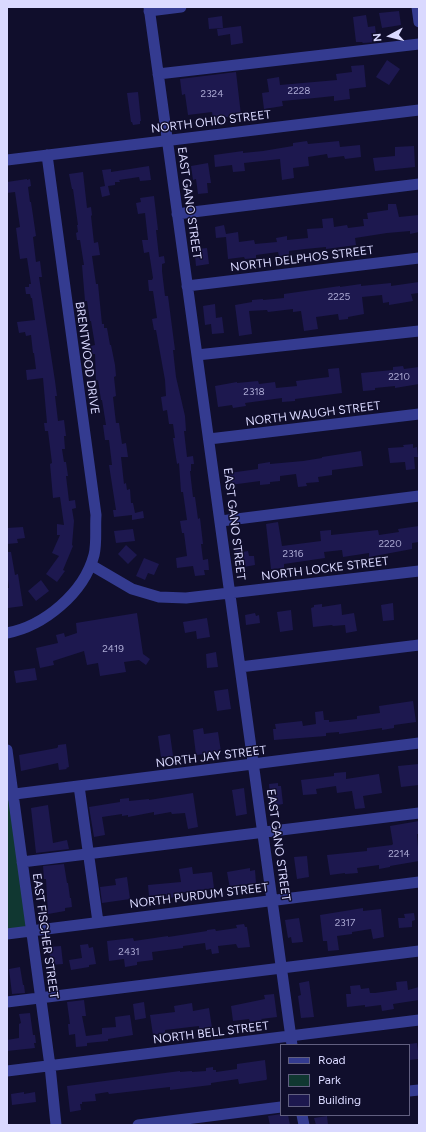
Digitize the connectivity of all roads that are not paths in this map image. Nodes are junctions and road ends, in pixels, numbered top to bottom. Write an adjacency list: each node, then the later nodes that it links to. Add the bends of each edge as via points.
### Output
1 (181, 7): 3 (street)
2 (417, 7): 4 (street)
3 (149, 9): 6 (street, EAST GANO STREET)
4 (419, 22)
5 (419, 44): 6 (street)
6 (158, 74): 8 (street, EAST GANO STREET)
7 (419, 110): 8 (street, NORTH OHIO STREET)
8 (168, 140): 9 (street, NORTH OHIO STREET); 12 (street, EAST GANO STREET)
9 (47, 155): 10 (street, NORTH OHIO STREET); 21 (street, BRENTWOOD DRIVE, via 96,515)
10 (7, 160)
11 (419, 184): 12 (street)
12 (177, 214): 14 (street, EAST GANO STREET)
13 (419, 258): 14 (street, NORTH DELPHOS STREET)
14 (188, 286): 16 (street, EAST GANO STREET)
15 (419, 331): 16 (street)
16 (198, 355): 18 (street, EAST GANO STREET)
17 (419, 414): 18 (street, NORTH WAUGH STREET)
18 (209, 440): 20 (street, EAST GANO STREET)
19 (419, 496): 20 (street)
20 (221, 521): 23 (street, EAST GANO STREET)
21 (91, 565): 23 (street, NORTH LOCKE STREET, via 132,588 159,597 186,598); 24 (street, via 73,592 51,614 17,632)
22 (419, 571): 23 (street, NORTH LOCKE STREET)
23 (230, 593): 26 (street, EAST GANO STREET)
24 (7, 633)
25 (419, 645): 26 (street)
26 (240, 667): 29 (street, EAST GANO STREET)
27 (419, 744): 29 (street, NORTH JAY STREET)
28 (7, 750): 31 (street, EAST FISCHER STREET)
29 (253, 765): 30 (street, NORTH JAY STREET); 33 (street, EAST GANO STREET)
30 (79, 786): 31 (street, NORTH JAY STREET); 34 (street)
31 (10, 795): 35 (street, EAST FISCHER STREET)
32 (419, 812): 33 (street)
33 (263, 832): 34 (street); 37 (street, EAST GANO STREET)
34 (89, 854): 35 (street); 38 (street)
35 (22, 862): 39 (street, EAST FISCHER STREET)
36 (419, 882): 37 (street, NORTH PURDUM STREET)
37 (272, 900): 38 (street, NORTH PURDUM STREET); 42 (street, EAST GANO STREET)
38 (98, 922): 39 (street, NORTH PURDUM STREET)
39 (31, 931): 40 (street, NORTH PURDUM STREET); 43 (street, EAST FISCHER STREET)
40 (7, 934)
41 (419, 951): 42 (street)
42 (282, 968): 43 (street); 46 (street, EAST GANO STREET)
43 (41, 998): 44 (street); 47 (street, EAST FISCHER STREET)
44 (7, 1002)
45 (419, 1020): 46 (street, NORTH BELL STREET)
46 (291, 1040): 47 (street, NORTH BELL STREET)
47 (50, 1066): 48 (street, NORTH BELL STREET); 50 (street, EAST FISCHER STREET)
48 (7, 1072)
49 (280, 1107): 51 (street)
50 (56, 1125)
51 (138, 1125)

